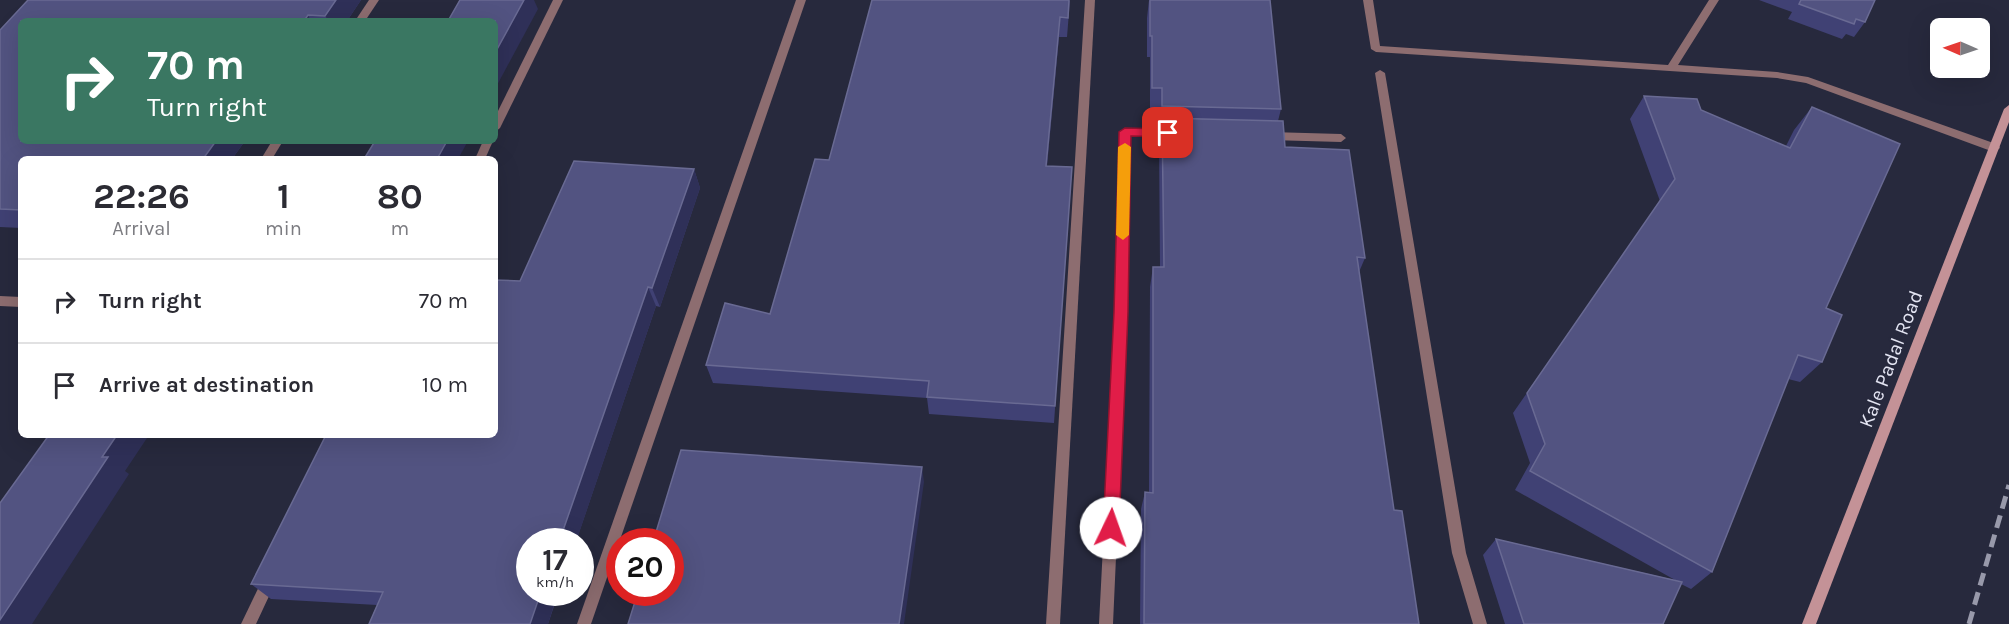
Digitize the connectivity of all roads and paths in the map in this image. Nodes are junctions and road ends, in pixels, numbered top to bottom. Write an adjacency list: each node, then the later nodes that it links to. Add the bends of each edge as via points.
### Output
1 (374, 0): 7 (street)
2 (558, 0): 11 (street)
3 (801, 0): 20 (street)
4 (1090, 0): 21 (street)
5 (1368, 0): 8 (street, via 1376,49)
6 (1714, 0): 8 (street)
7 (362, 18)
8 (1671, 68): 15 (street, via 1808,80)
9 (1380, 73): 23 (street, via 1459,553)
10 (2009, 109): 15 (street, Kale Padal Road)
11 (498, 122)
12 (1182, 133): 22 (street, via 1125,132)
13 (1262, 136): 14 (street)
14 (1341, 138)
15 (1995, 147): 24 (street, Kale Padal Road)
16 (0, 301): 17 (street)
17 (18, 302)
18 (274, 572): 19 (street)
19 (248, 624)
20 (584, 624)
21 (1053, 624)
22 (1107, 624)
23 (1480, 624)
24 (1809, 624)

